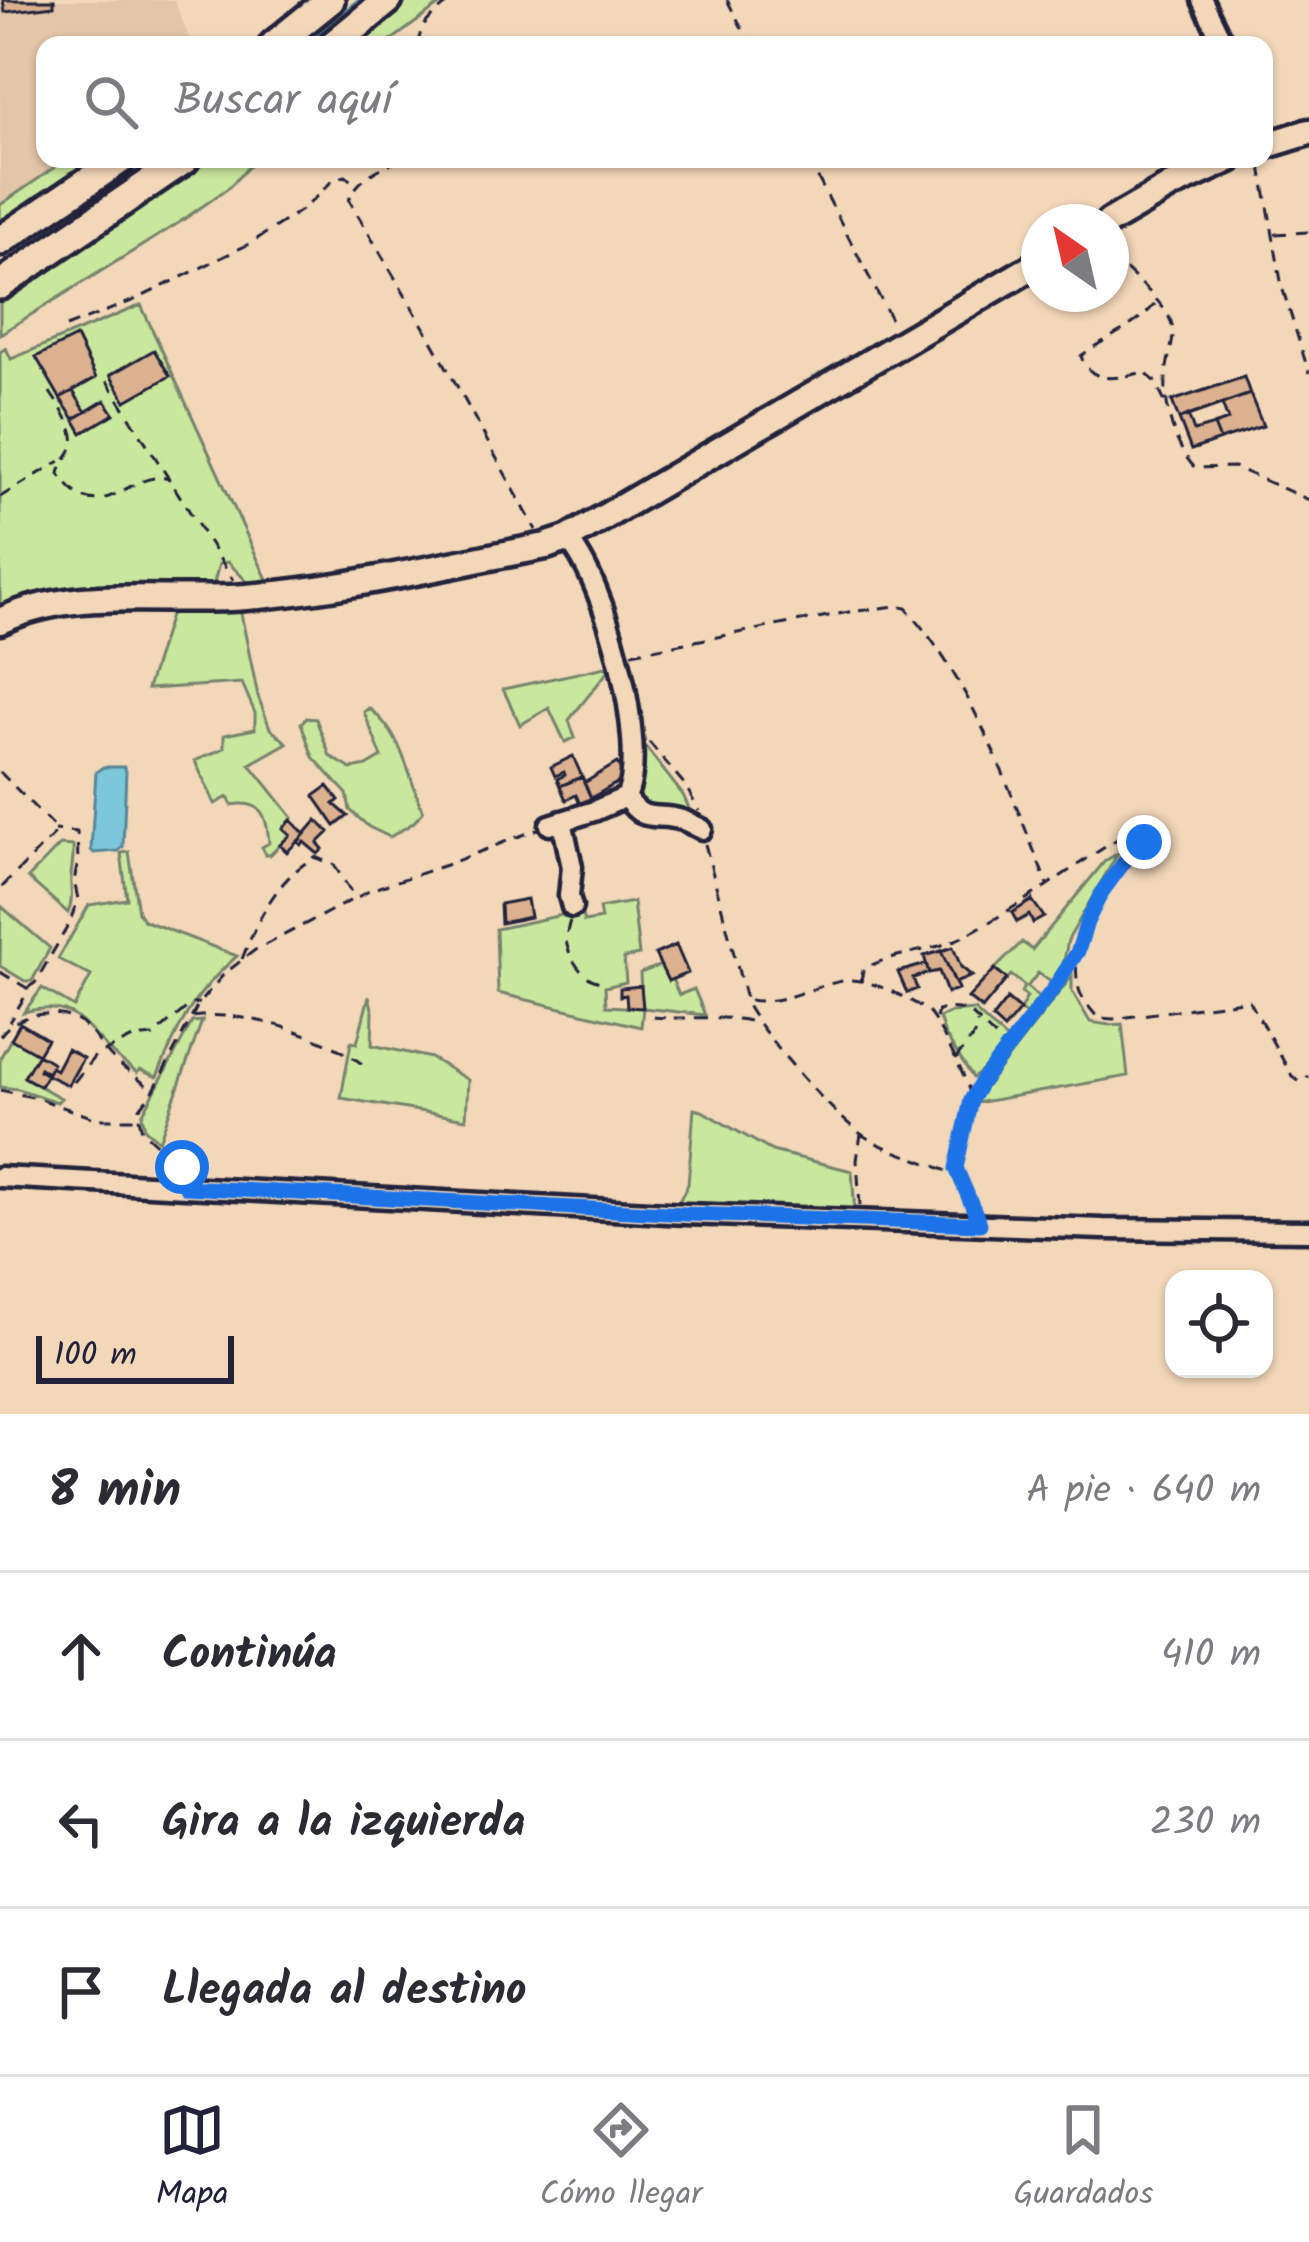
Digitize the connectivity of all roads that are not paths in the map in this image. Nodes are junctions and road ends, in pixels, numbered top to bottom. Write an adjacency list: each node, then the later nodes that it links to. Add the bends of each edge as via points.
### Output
1 (388, 0): 5 (highway)
2 (1202, 0): 6 (street)
3 (321, 6): 4 (highway)
4 (285, 36)
5 (344, 36)
6 (1219, 36)
7 (1309, 132): 8 (main road)
8 (1273, 143)
9 (108, 168): 13 (highway)
10 (172, 168): 15 (highway)
11 (1210, 168): 12 (main road)
12 (1129, 210)
13 (0, 241)
14 (1021, 274): 16 (main road)
15 (0, 285)
16 (557, 543): 17 (main road, via 243,597 69,600); 18 (street, via 578,551 590,572 618,656 634,774)
17 (0, 621)
18 (626, 797): 19 (street, via 650,818); 20 (street, via 556,823 572,867)
19 (701, 829)
20 (572, 908)
21 (0, 1178): 22 (street, via 686,1214)
22 (1309, 1231)

